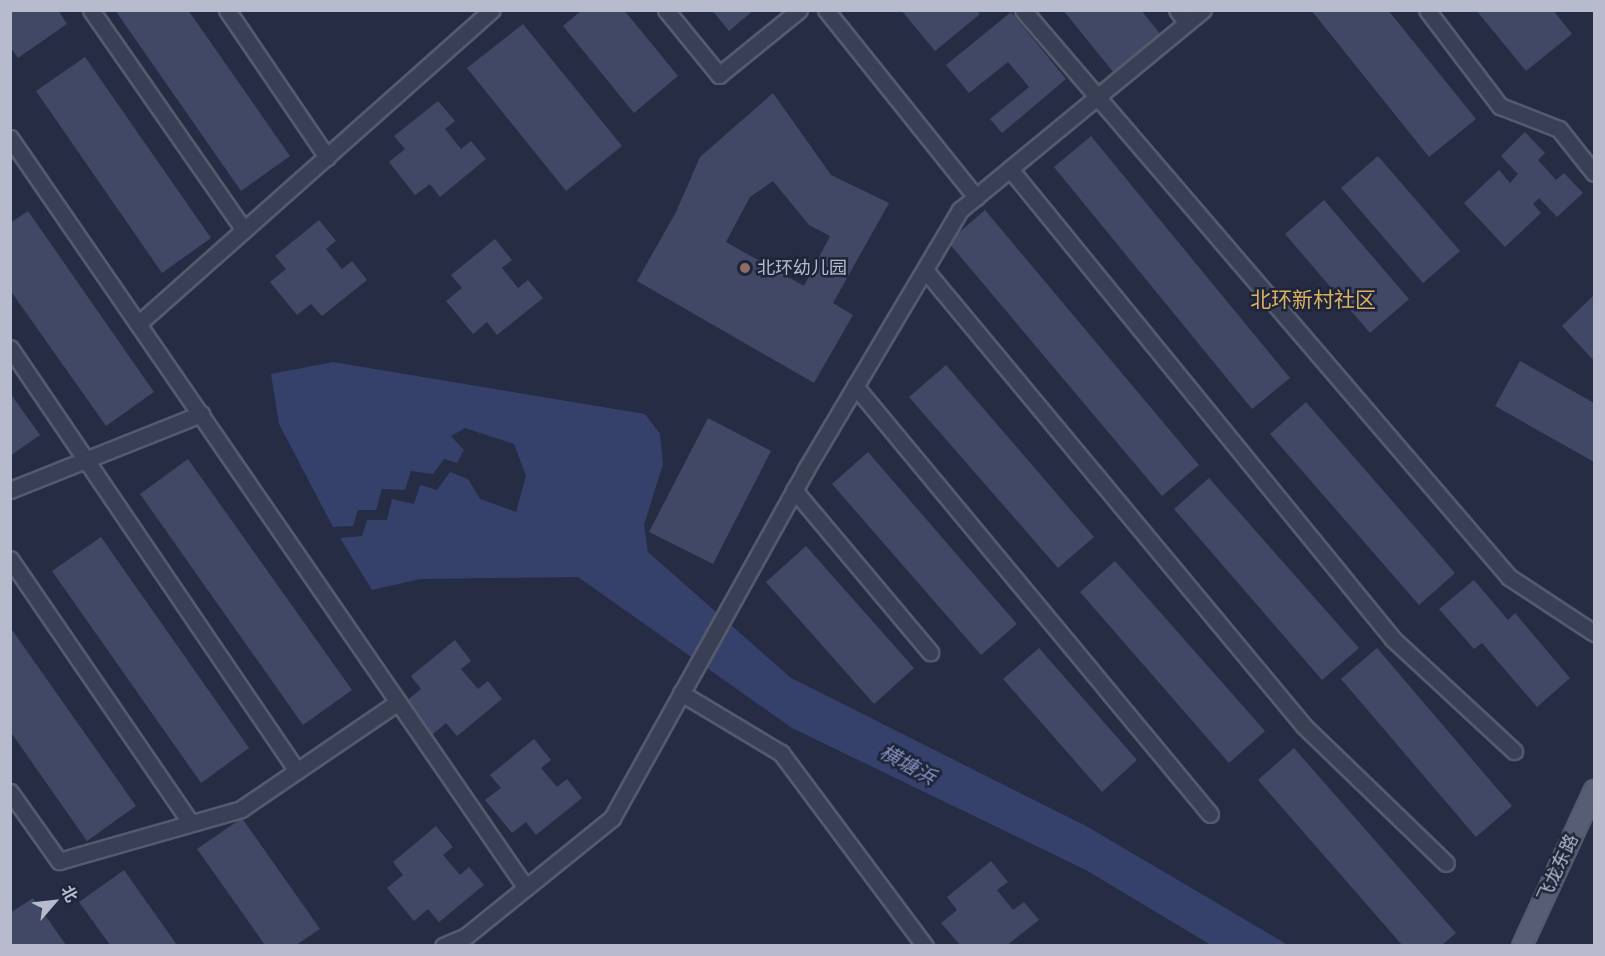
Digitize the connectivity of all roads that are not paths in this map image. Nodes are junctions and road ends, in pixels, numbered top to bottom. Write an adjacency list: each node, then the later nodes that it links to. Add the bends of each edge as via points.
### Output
1 (91, 10): 18 (lane)
2 (227, 10): 14 (lane)
3 (492, 10): 14 (lane)
4 (666, 10): 5 (lane, via 719,75)
5 (799, 10)
6 (826, 10): 17 (lane)
7 (1023, 10): 12 (lane)
8 (1177, 10): 11 (lane)
9 (1203, 10): 11 (lane)
10 (1427, 10): 16 (lane, via 1500,106 1558,129)
11 (1187, 23): 12 (lane)
12 (1095, 99): 15 (lane); 28 (lane, via 1509,577)
13 (10, 138): 20 (lane)
14 (327, 157): 18 (lane)
15 (1010, 169): 17 (lane); 32 (lane, via 1394,639)
16 (1594, 173)
17 (976, 197): 19 (lane, via 960,210)
18 (244, 230): 20 (lane)
19 (925, 270): 22 (lane); 38 (lane, via 1304,726)
20 (138, 324): 23 (lane)
21 (10, 348): 24 (lane)
22 (855, 386): 26 (lane); 36 (lane)
23 (201, 414): 24 (lane); 31 (lane)
24 (86, 460): 25 (lane); 33 (lane)
25 (10, 490)
26 (794, 490): 29 (lane); 30 (lane)
27 (10, 559): 37 (lane)
28 (1594, 633)
29 (930, 652)
30 (681, 693): 39 (lane, via 612,818); 41 (lane, via 781,753)
31 (398, 702): 33 (lane); 39 (lane)
32 (1514, 751)
33 (297, 771): 37 (lane, via 241,809)
34 (1594, 790): 42 (main road, 飞龙东路)
35 (10, 792): 37 (lane, via 59,861)
36 (1210, 814)
37 (191, 824)
38 (1446, 863)
39 (526, 888): 40 (lane, via 466,936)
40 (443, 945)
41 (925, 945)
42 (1522, 945)

